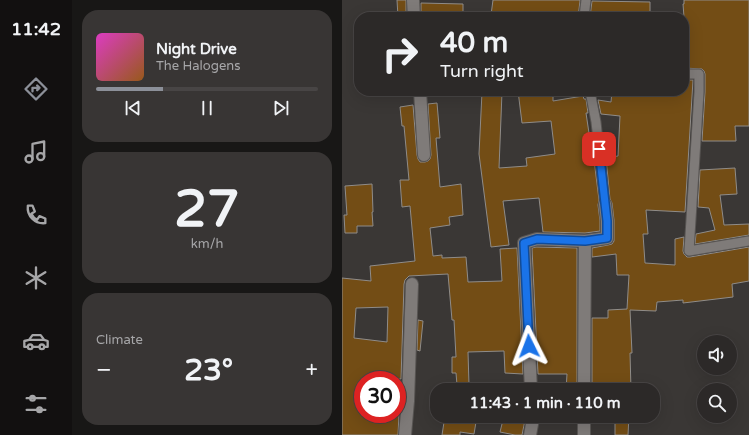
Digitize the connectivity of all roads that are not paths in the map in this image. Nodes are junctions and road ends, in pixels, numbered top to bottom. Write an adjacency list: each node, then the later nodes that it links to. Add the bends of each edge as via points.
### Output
1 (413, 0): 3 (street)
2 (586, 0): 4 (lane)
3 (414, 12)
4 (585, 12)
5 (689, 74): 11 (lane, via 699,74 699,92 689,251)
6 (420, 96): 8 (street)
7 (591, 96): 9 (lane)
8 (424, 155)
9 (605, 204): 10 (street, via 607,238)
10 (585, 241): 13 (street, via 537,239 524,243); 14 (street)
11 (749, 242)
12 (412, 284): 17 (street)
13 (531, 383)
14 (584, 383)
15 (532, 423): 18 (street)
16 (584, 423): 19 (street)
17 (405, 435)
18 (530, 435)
19 (584, 435)

